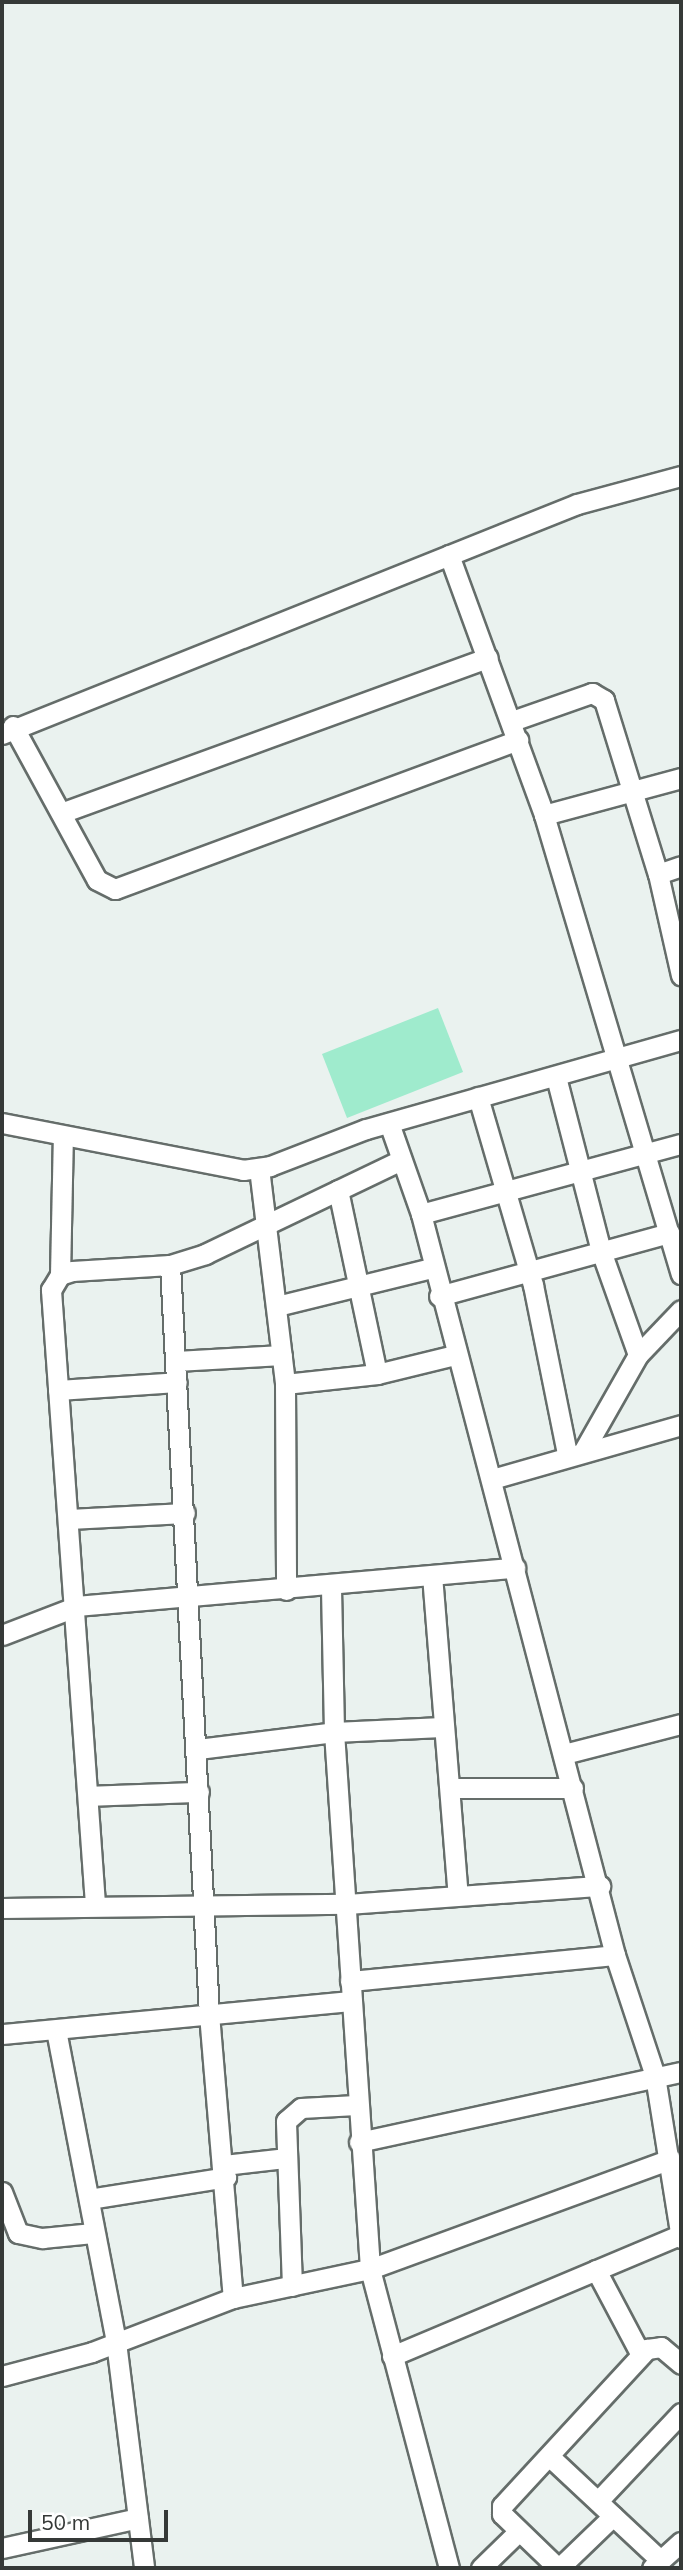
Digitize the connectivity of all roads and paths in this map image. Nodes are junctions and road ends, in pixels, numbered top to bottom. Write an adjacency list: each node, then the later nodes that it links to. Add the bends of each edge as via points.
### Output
1 (681, 476): 2 (street, via 607,493)
2 (449, 555): 3 (street); 5 (street)
3 (488, 658): 4 (street); 9 (street)
4 (512, 721): 6 (street); 8 (street, via 592,693 600,695)
5 (8, 730): 9 (street)
6 (518, 740): 9 (street, via 115,889 97,880); 10 (street)
7 (681, 778): 8 (street)
8 (635, 791): 10 (street); 12 (street)
9 (61, 813)
10 (544, 815): 15 (street)
11 (681, 866): 12 (street)
12 (658, 874): 13 (street)
13 (680, 965)
14 (681, 1040): 15 (street)
15 (618, 1058): 16 (street); 22 (street)
16 (555, 1077): 17 (street); 25 (street)
17 (478, 1097): 19 (street); 26 (street)
18 (2, 1123): 20 (street)
19 (389, 1123): 23 (street); 24 (street)
20 (63, 1136): 24 (street, via 224,1170); 36 (street)
21 (681, 1144): 22 (street)
22 (647, 1152): 25 (street); 30 (street)
23 (401, 1160): 27 (street); 28 (street)
24 (259, 1168): 29 (street)
25 (579, 1171): 26 (street); 31 (street)
26 (503, 1188): 28 (street); 34 (street)
27 (338, 1190): 29 (street); 37 (street)
28 (421, 1214): 33 (street)
29 (266, 1225): 32 (street); 39 (street)
30 (670, 1233): 31 (street); 35 (street)
31 (601, 1251): 34 (street); 43 (street)
32 (170, 1265): 36 (street); 44 (street)
33 (432, 1269): 37 (street); 38 (street)
34 (529, 1270): 38 (street); 50 (street)
35 (681, 1274)
36 (60, 1275): 48 (street, via 50,1303)
37 (361, 1288): 39 (street); 45 (street)
38 (439, 1296): 42 (street)
39 (277, 1306): 41 (street)
40 (681, 1310): 43 (street)
41 (282, 1355): 44 (street); 47 (street)
42 (455, 1355): 45 (street); 51 (street)
43 (638, 1355): 50 (street)
44 (176, 1361): 46 (street)
45 (377, 1374): 47 (street)
46 (177, 1382): 48 (street); 52 (street)
47 (285, 1384): 57 (street)
48 (58, 1390): 53 (street)
49 (681, 1425): 50 (street)
50 (576, 1452): 51 (street)
51 (492, 1479): 54 (street)
52 (185, 1513): 53 (street); 58 (street)
53 (69, 1519): 59 (street)
54 (516, 1568): 55 (street); 65 (street)
55 (432, 1575): 56 (street); 62 (street)
56 (331, 1588): 57 (street); 63 (street)
57 (286, 1590): 58 (street)
58 (190, 1594): 59 (street); 64 (street)
59 (77, 1606): 60 (street); 69 (street)
60 (2, 1636)
61 (681, 1724): 65 (street)
62 (442, 1727): 63 (street); 66 (street)
63 (334, 1732): 64 (street); 73 (street)
64 (198, 1749): 68 (street)
65 (564, 1754): 67 (street)
66 (450, 1788): 67 (street); 71 (street)
67 (573, 1788): 70 (street)
68 (200, 1792): 69 (street); 74 (street)
69 (88, 1796): 72 (street)
70 (600, 1886): 71 (street); 76 (street)
71 (458, 1895): 73 (street)
72 (95, 1904): 74 (street); 75 (street)
73 (347, 1904): 74 (street); 77 (street)
74 (204, 1905): 78 (street)
75 (2, 1908)
76 (615, 1955): 77 (street); 82 (street)
77 (351, 1991): 78 (street); 83 (street)
78 (209, 2014): 79 (street); 87 (street)
79 (56, 2030): 80 (street); 89 (street)
80 (2, 2034)
81 (681, 2072): 82 (street)
82 (655, 2076): 84 (street); 86 (street)
83 (356, 2105): 84 (street); 85 (street, via 301,2108 284,2128)
84 (359, 2142): 92 (street)
85 (285, 2158): 87 (street); 94 (street)
86 (670, 2159): 91 (street); 92 (street)
87 (225, 2171): 89 (street); 95 (street)
88 (2, 2192): 90 (street, via 18,2233 42,2238)
89 (89, 2199): 90 (street)
90 (93, 2232): 96 (street)
91 (680, 2236): 93 (street)
92 (370, 2269): 94 (street); 97 (street)
93 (596, 2270): 97 (street); 98 (street)
94 (292, 2286): 95 (street)
95 (233, 2298): 96 (street)
96 (116, 2343): 100 (street); 105 (street)
97 (392, 2356): 111 (street)
98 (641, 2356): 99 (street, via 661,2347); 102 (street)
99 (681, 2364)
100 (2, 2376)
101 (681, 2413): 103 (street)
102 (549, 2456): 103 (street); 106 (street, via 500,2510)
103 (598, 2501): 104 (street)
104 (613, 2516): 109 (street); 113 (street)
105 (138, 2518): 108 (street); 110 (street)
106 (519, 2530): 112 (street); 113 (street)
107 (681, 2542): 109 (street)
108 (2, 2548)
109 (656, 2564)
110 (144, 2568)
111 (449, 2568)
112 (481, 2568)
113 (559, 2568)

